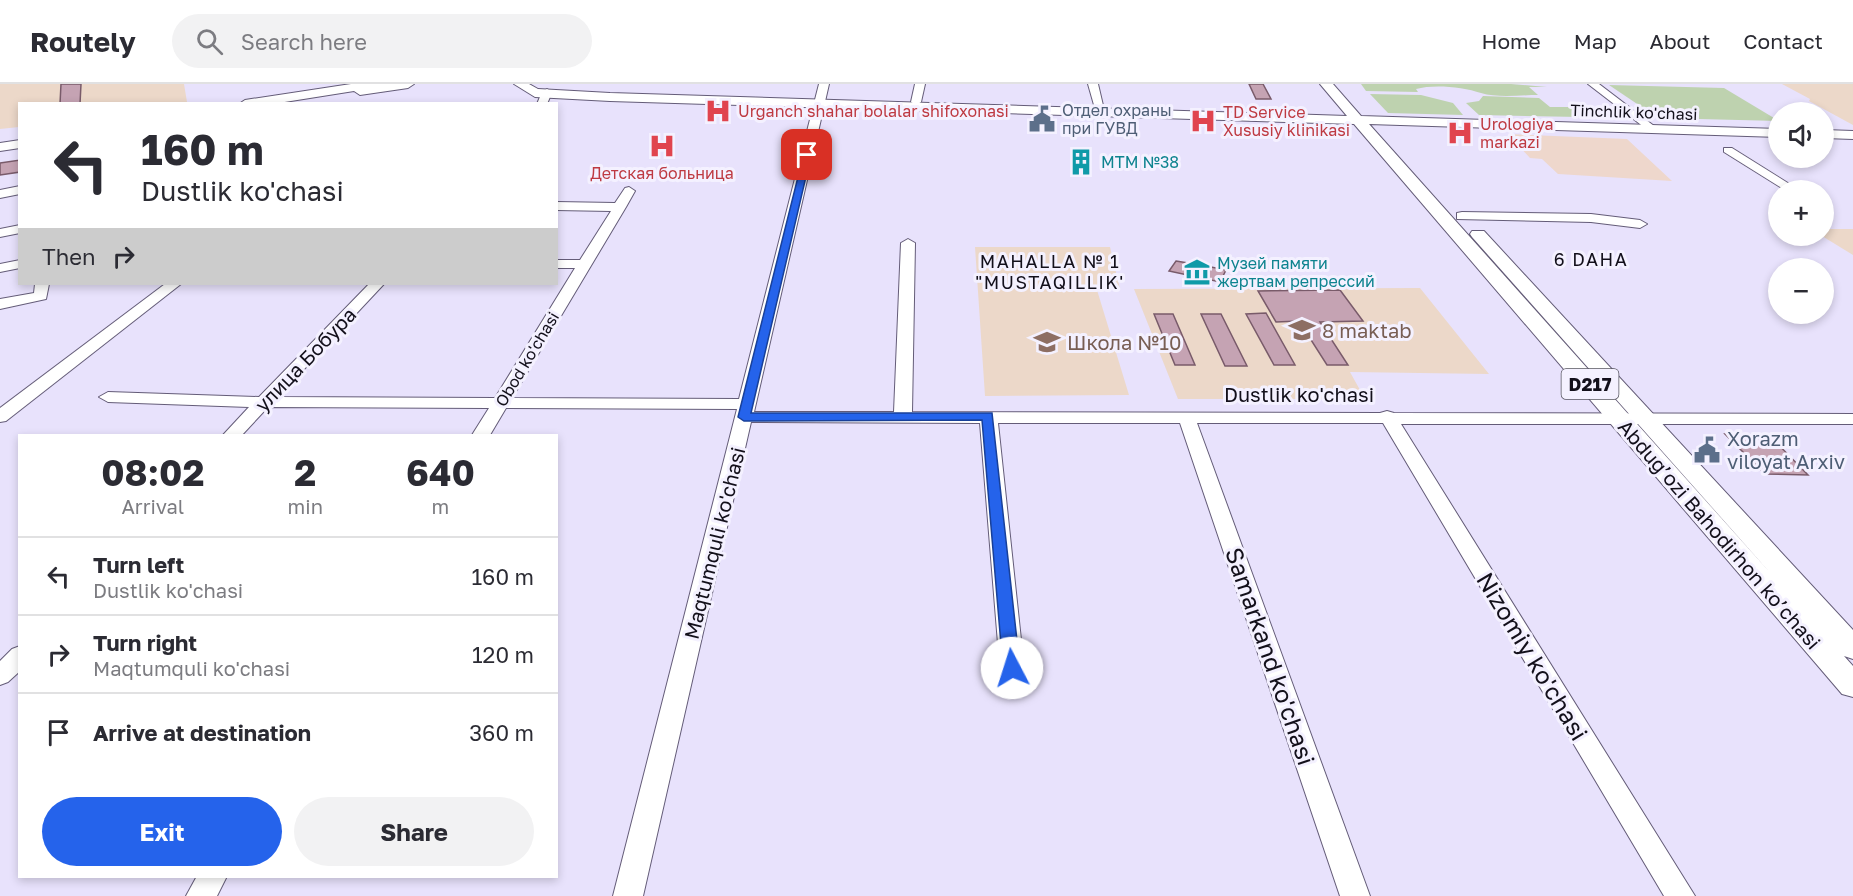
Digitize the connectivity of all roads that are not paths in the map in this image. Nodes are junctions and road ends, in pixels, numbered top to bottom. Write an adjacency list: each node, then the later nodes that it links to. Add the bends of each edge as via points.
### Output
1 (374, 84): 10 (main road)
2 (408, 84): 14 (main road)
3 (520, 84): 12 (main road, Tinchlik ko'chasi)
4 (529, 84): 12 (main road, Tinchlik ko'chasi)
5 (920, 84): 15 (street)
6 (1094, 84): 16 (street)
7 (1326, 84): 17 (main road, Abdug’ozi Bahodirhon ko’chasi / D217)
8 (1342, 84): 17 (main road, Abdug’ozi Bahodirhon ko’chasi / D217)
9 (1593, 84): 18 (street)
10 (335, 87): 13 (main road)
11 (821, 96): 12 (main road, Tinchlik ko'chasi); 15 (main road, Tinchlik ko'chasi); 16 (main road, Tinchlik ko'chasi); 49 (street, Maqtumquli ko'chasi)
12 (544, 97)
13 (256, 102)
14 (293, 102)
15 (916, 102): 16 (main road, Tinchlik ko'chasi)
16 (1101, 110): 17 (main road, Tinchlik ko'chasi)
17 (1366, 118): 18 (main road, Tinchlik ko'chasi); 33 (main road, Abdug’ozi Bahodirhon ko’chasi / D217); 55 (main road, Abdug’ozi Bahodirhon ko’chasi / D217)
18 (1652, 127): 19 (main road, Tinchlik ko'chasi)
19 (1768, 131)
20 (1834, 133): 21 (main road)
21 (1853, 134)
22 (18, 138): 23 (main road)
23 (0, 141)
24 (18, 144): 25 (main road)
25 (0, 147)
26 (1728, 150): 27 (street)
27 (1777, 180)
28 (18, 190): 30 (street)
29 (629, 191): 32 (street, Obod ko'chasi)
30 (0, 194)
31 (558, 206): 32 (street)
32 (620, 207): 40 (street, Obod ko'chasi)
33 (1462, 216): 34 (street, via 1591,218); 56 (main road, Abdug’ozi Bahodirhon ko’chasi / D217)
34 (1640, 224)
35 (18, 229): 36 (street)
36 (0, 233)
37 (908, 243): 50 (street)
38 (18, 264): 41 (street)
39 (558, 264): 40 (street)
40 (585, 264): 48 (street, Obod ko'chasi)
41 (0, 268)
42 (173, 285): 54 (street)
43 (376, 285): 47 (street, улица Бобура)
44 (42, 290): 45 (street)
45 (0, 304)
46 (108, 397): 47 (street, Dustlik ko'chasi)
47 (264, 402): 48 (street, Dustlik ko'chasi); 58 (street, улица Бобура)
48 (501, 402): 49 (street, Dustlik ko'chasi); 59 (street, Obod ko'chasi)
49 (746, 410): 50 (street, Dustlik ko'chasi); 67 (street, Maqtumquli ko'chasi)
50 (903, 416): 51 (street, Dustlik ko'chasi)
51 (988, 416): 52 (street, Dustlik ko'chasi); 62 (street)
52 (1186, 416): 53 (street, Dustlik ko'chasi); 68 (street, Samarkand ko'chasi)
53 (1387, 416): 55 (street, Dustlik ko'chasi); 70 (street, Nizomiy ko'chasi)
54 (0, 417)
55 (1617, 417): 56 (street, Dustlik ko'chasi); 64 (main road, Abdug’ozi Bahodirhon ko’chasi / D217)
56 (1646, 417): 57 (street, Dustlik ko'chasi); 60 (main road, Abdug’ozi Bahodirhon ko’chasi / D217)
57 (1853, 419)
58 (233, 434)
59 (482, 434)
60 (1853, 648)
61 (18, 657): 63 (street)
62 (1012, 668)
63 (0, 676)
64 (1853, 686)
65 (212, 878): 66 (street)
66 (201, 896)
67 (628, 896)
68 (1355, 896)
69 (1670, 896): 70 (street)
70 (1680, 896): 71 (street)
71 (1690, 896)

